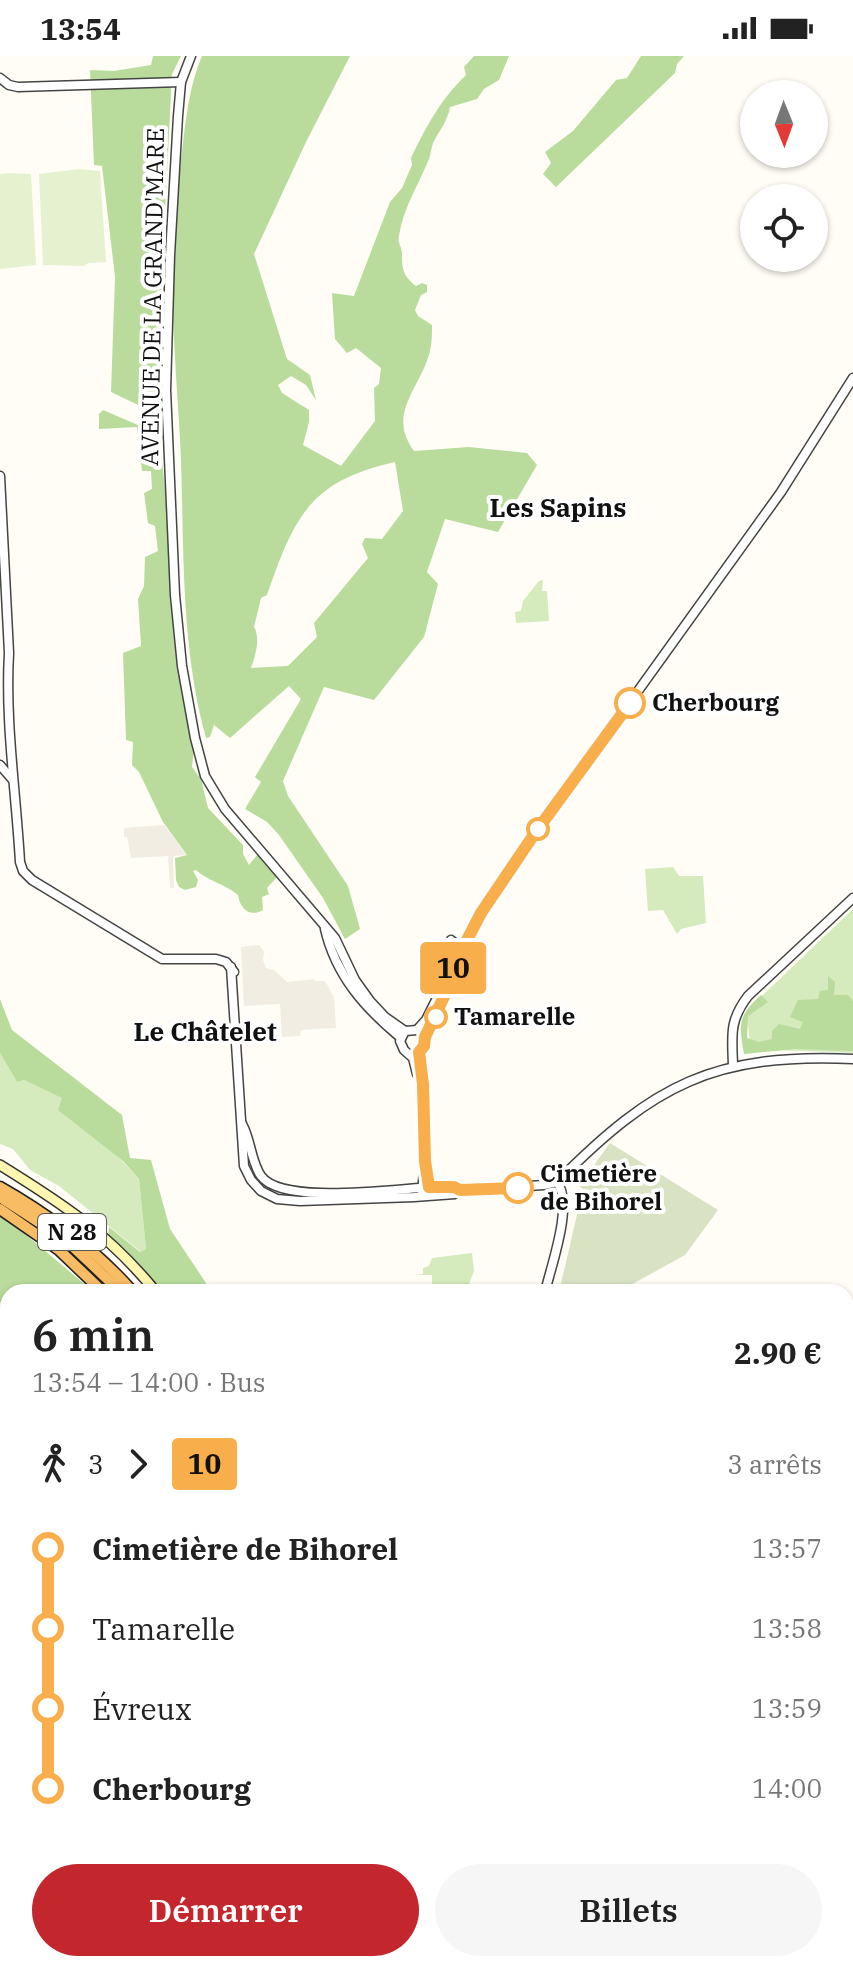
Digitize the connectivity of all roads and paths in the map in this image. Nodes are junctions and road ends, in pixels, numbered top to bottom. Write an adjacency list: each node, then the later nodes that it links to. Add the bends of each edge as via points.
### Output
1 (191, 56): 3 (street, AVENUE DE LA GRAND'MARE)
2 (0, 78): 3 (street, via 18,87)
3 (181, 82): 12 (street, AVENUE DE LA GRAND'MARE, via 166,401 182,666 201,766 225,809 335,938 355,980)
4 (853, 378): 10 (street, via 771,507 500,883)
5 (0, 476): 7 (street)
6 (0, 765): 7 (street)
7 (12, 779): 19 (street, via 20,862 27,876 165,961 216,959 231,967 236,978 242,1124 261,1175 278,1188 320,1193)
8 (853, 898): 15 (street, via 738,1008 732,1025)
9 (451, 940): 10 (street)
10 (467, 942): 11 (street, via 439,1010)
11 (421, 1033): 12 (street); 13 (street, via 424,1046)
12 (403, 1034): 13 (street, AVENUE DE LA GRAND'MARE, via 402,1047)
13 (415, 1052): 19 (street, AVENUE DE LA GRAND'MARE)
14 (853, 1059): 15 (street, via 786,1058)
15 (733, 1065): 17 (street, via 678,1085 636,1111)
16 (0, 1165): 25 (main road, via 82,1217)
17 (557, 1182): 19 (street); 26 (street, via 564,1209)
18 (0, 1187): 24 (highway, N 28, via 71,1231)
19 (426, 1191)
20 (0, 1197): 23 (highway, N 28, via 65,1239)
21 (0, 1209): 22 (highway, via 59,1250)
22 (95, 1284)
23 (113, 1284)
24 (126, 1284)
25 (149, 1284)
26 (547, 1284)

